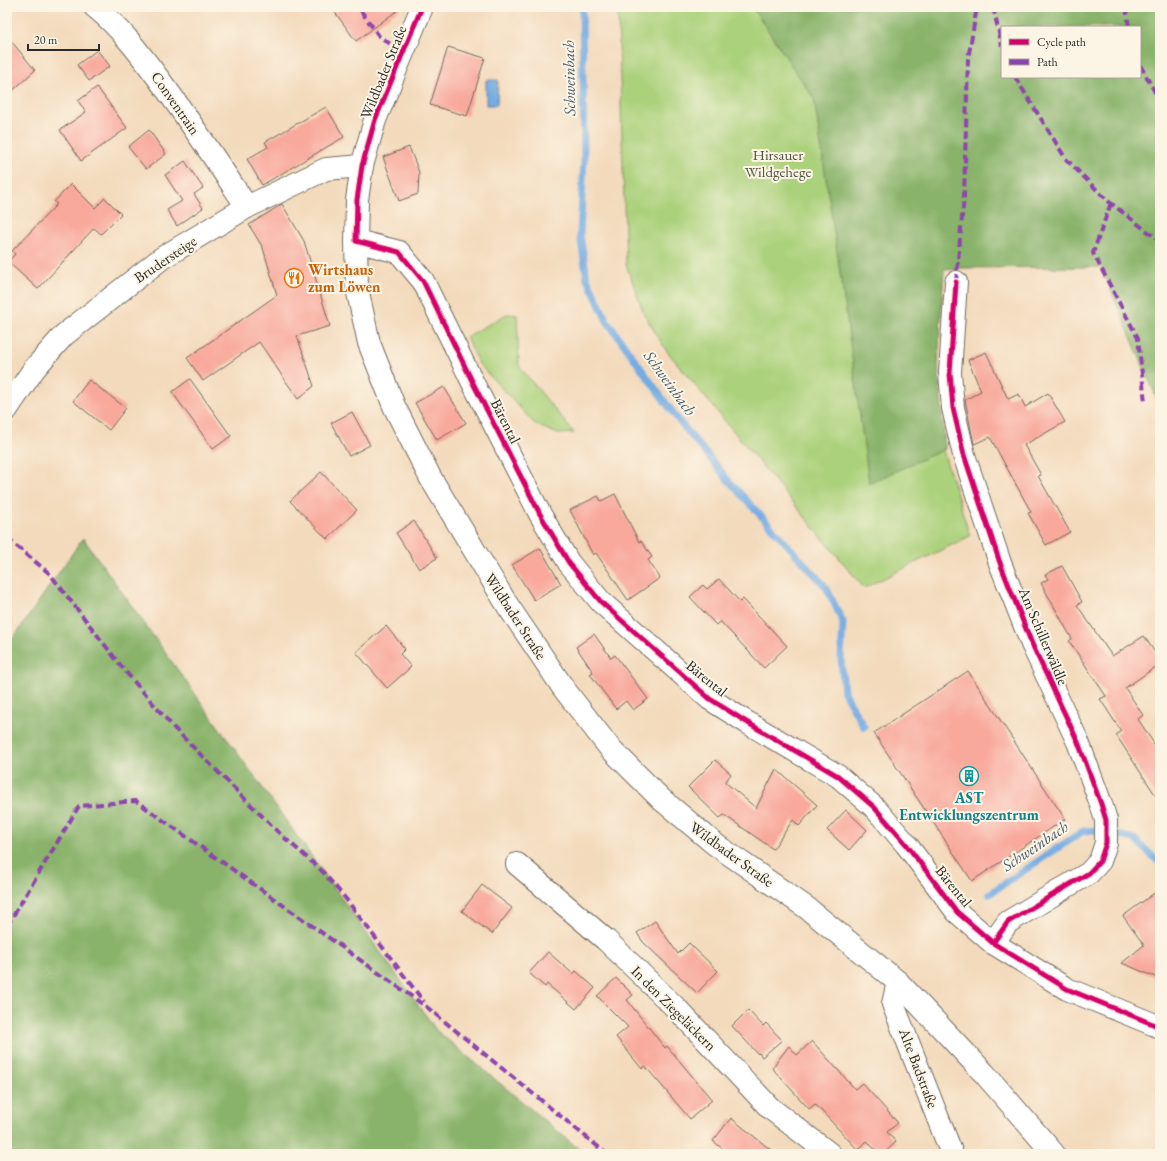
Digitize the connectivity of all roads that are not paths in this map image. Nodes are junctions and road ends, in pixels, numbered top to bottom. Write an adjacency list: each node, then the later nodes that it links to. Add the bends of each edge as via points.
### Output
1 (95, 7): 4 (street, Conventrain, via 112,21 147,62)
2 (422, 7): 3 (street, Wildbader Straße, via 375,120)
3 (362, 166): 4 (street, Brudersteige, via 326,169); 5 (street, Wildbader Straße, via 357,200)
4 (247, 207): 7 (street, Brudersteige, via 162,258 64,335 34,369)
5 (356, 241): 9 (street, Bärental, via 399,252 422,281 540,514 569,563 601,602 710,699 838,776 874,807 906,844 957,912); 10 (street, Wildbader Straße, via 357,288 369,343 394,406 430,477 508,606 564,689 609,747 660,799 716,845 807,908)
6 (956, 282): 9 (street, Am Schillerwäldle, via 950,373 953,408 964,455 1000,563 1032,644 1078,742 1106,820 1106,843 1100,861 1089,873 1008,922)
7 (7, 409)
8 (517, 864): 12 (street, In den Ziegeläckern, via 606,940 678,1010 770,1108)
9 (992, 943): 11 (street, Bärental, via 1067,989)
10 (898, 982): 13 (street, Alte Badstraße, via 893,1004); 14 (street, Wildbader Straße, via 984,1073)
11 (1160, 1027)
12 (830, 1154)
13 (952, 1154)
14 (1054, 1154)

